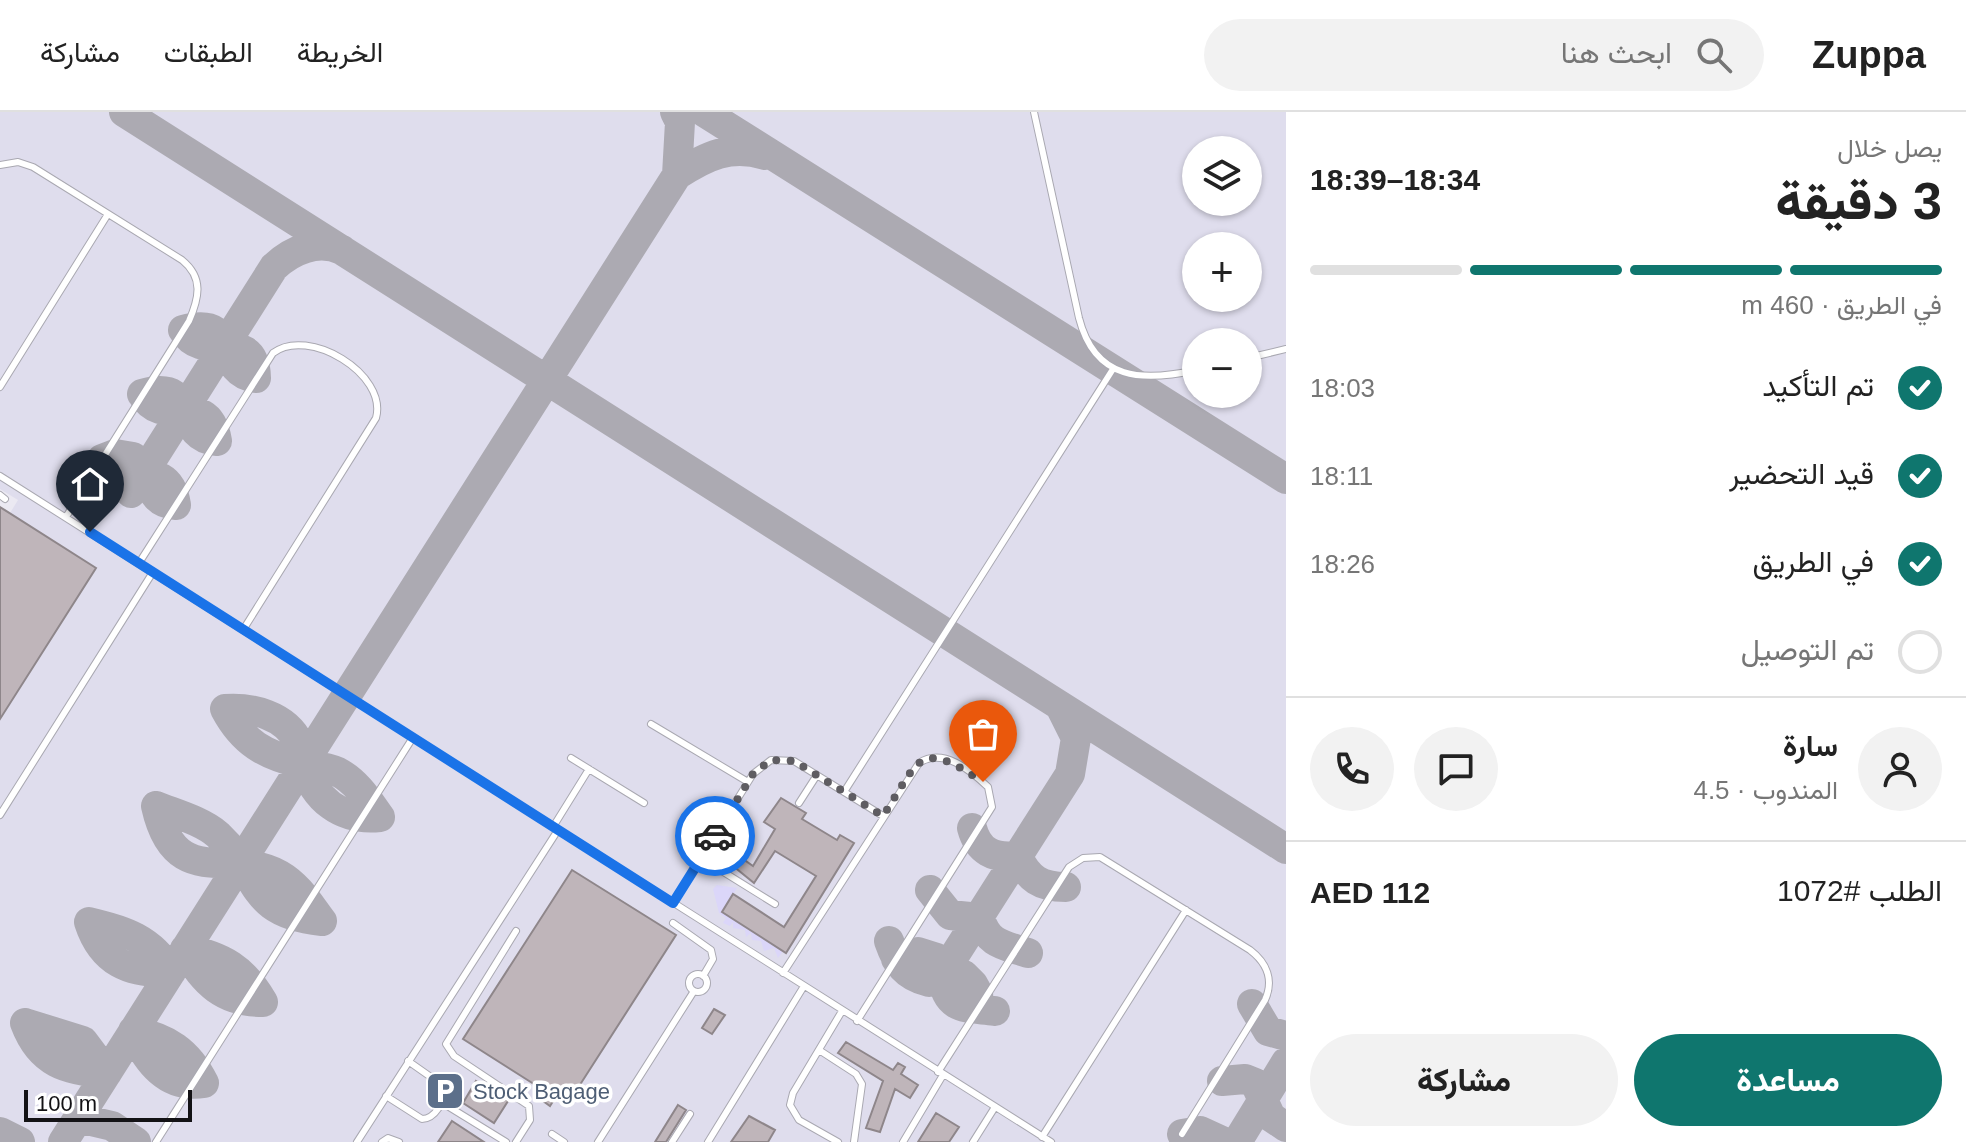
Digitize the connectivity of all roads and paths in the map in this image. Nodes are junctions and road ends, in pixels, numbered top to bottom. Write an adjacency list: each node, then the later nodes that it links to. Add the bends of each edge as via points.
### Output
1 (1034, 112): 6 (lane, via 1082,327 1095,352)
2 (0, 165): 3 (lane, via 18,162 33,167)
3 (108, 214): 8 (lane); 10 (lane, via 188,265 199,297)
4 (1286, 349): 5 (lane)
5 (1262, 355)
6 (1113, 369): 7 (lane, via 1148,377); 20 (lane)
7 (1182, 372)
8 (0, 387)
9 (0, 476): 10 (lane)
10 (66, 517): 11 (lane)
11 (139, 563): 12 (lane); 13 (lane, via 268,359 280,348 310,344 365,377 377,396 376,418)
12 (153, 572): 13 (lane); 23 (lane)
13 (243, 630): 15 (lane)
14 (651, 724): 19 (lane)
15 (412, 739): 25 (lane); 48 (lane)
16 (571, 758): 17 (lane)
17 (589, 769): 21 (lane); 25 (lane)
18 (817, 775): 19 (lane, via 779,759 764,764); 20 (lane); 22 (lane)
19 (748, 782): 26 (lane)
20 (844, 792): 24 (lane)
21 (644, 803)
22 (799, 803)
23 (0, 815)
24 (883, 816): 32 (lane); 37 (lane, via 919,763 934,756 951,761 992,793 988,814)
25 (555, 828): 27 (lane); 39 (lane)
26 (701, 858): 27 (lane); 28 (lane)
27 (673, 903): 32 (lane)
28 (775, 904)
29 (1186, 910): 40 (lane, via 1107,860 1075,862); 46 (lane, via 1257,956 1270,986); 47 (lane)
30 (673, 923): 33 (lane, via 711,950 713,959)
31 (516, 931): 53 (lane, via 446,1044 454,1056 527,1102 531,1115)
32 (783, 973): 34 (lane)
33 (703, 976): 35 (lane, via 706,987); 35 (lane, via 691,978)
34 (804, 986): 36 (lane); 57 (lane)
35 (694, 991): 55 (lane)
36 (842, 1011): 37 (lane); 38 (lane)
37 (857, 1021): 40 (lane)
38 (819, 1050): 58 (lane, via 790,1105 799,1120); 59 (lane, via 856,1074 862,1084)
39 (408, 1061): 41 (lane); 42 (lane, via 444,1085)
40 (940, 1073): 43 (lane); 60 (lane)
41 (386, 1096): 42 (lane, via 425,1120); 49 (lane)
42 (441, 1102): 52 (lane)
43 (995, 1107): 47 (lane); 61 (lane)
44 (690, 1114): 56 (lane)
45 (552, 1134): 54 (lane)
46 (1182, 1134)
47 (1042, 1137): 62 (lane)
48 (156, 1142)
49 (357, 1142)
50 (382, 1142): 51 (lane)
51 (399, 1142)
52 (506, 1142)
53 (516, 1142)
54 (564, 1142)
55 (598, 1142)
56 (672, 1142)
57 (708, 1142)
58 (838, 1142)
59 (854, 1142)
60 (903, 1142)
61 (973, 1142)
62 (1051, 1142)

